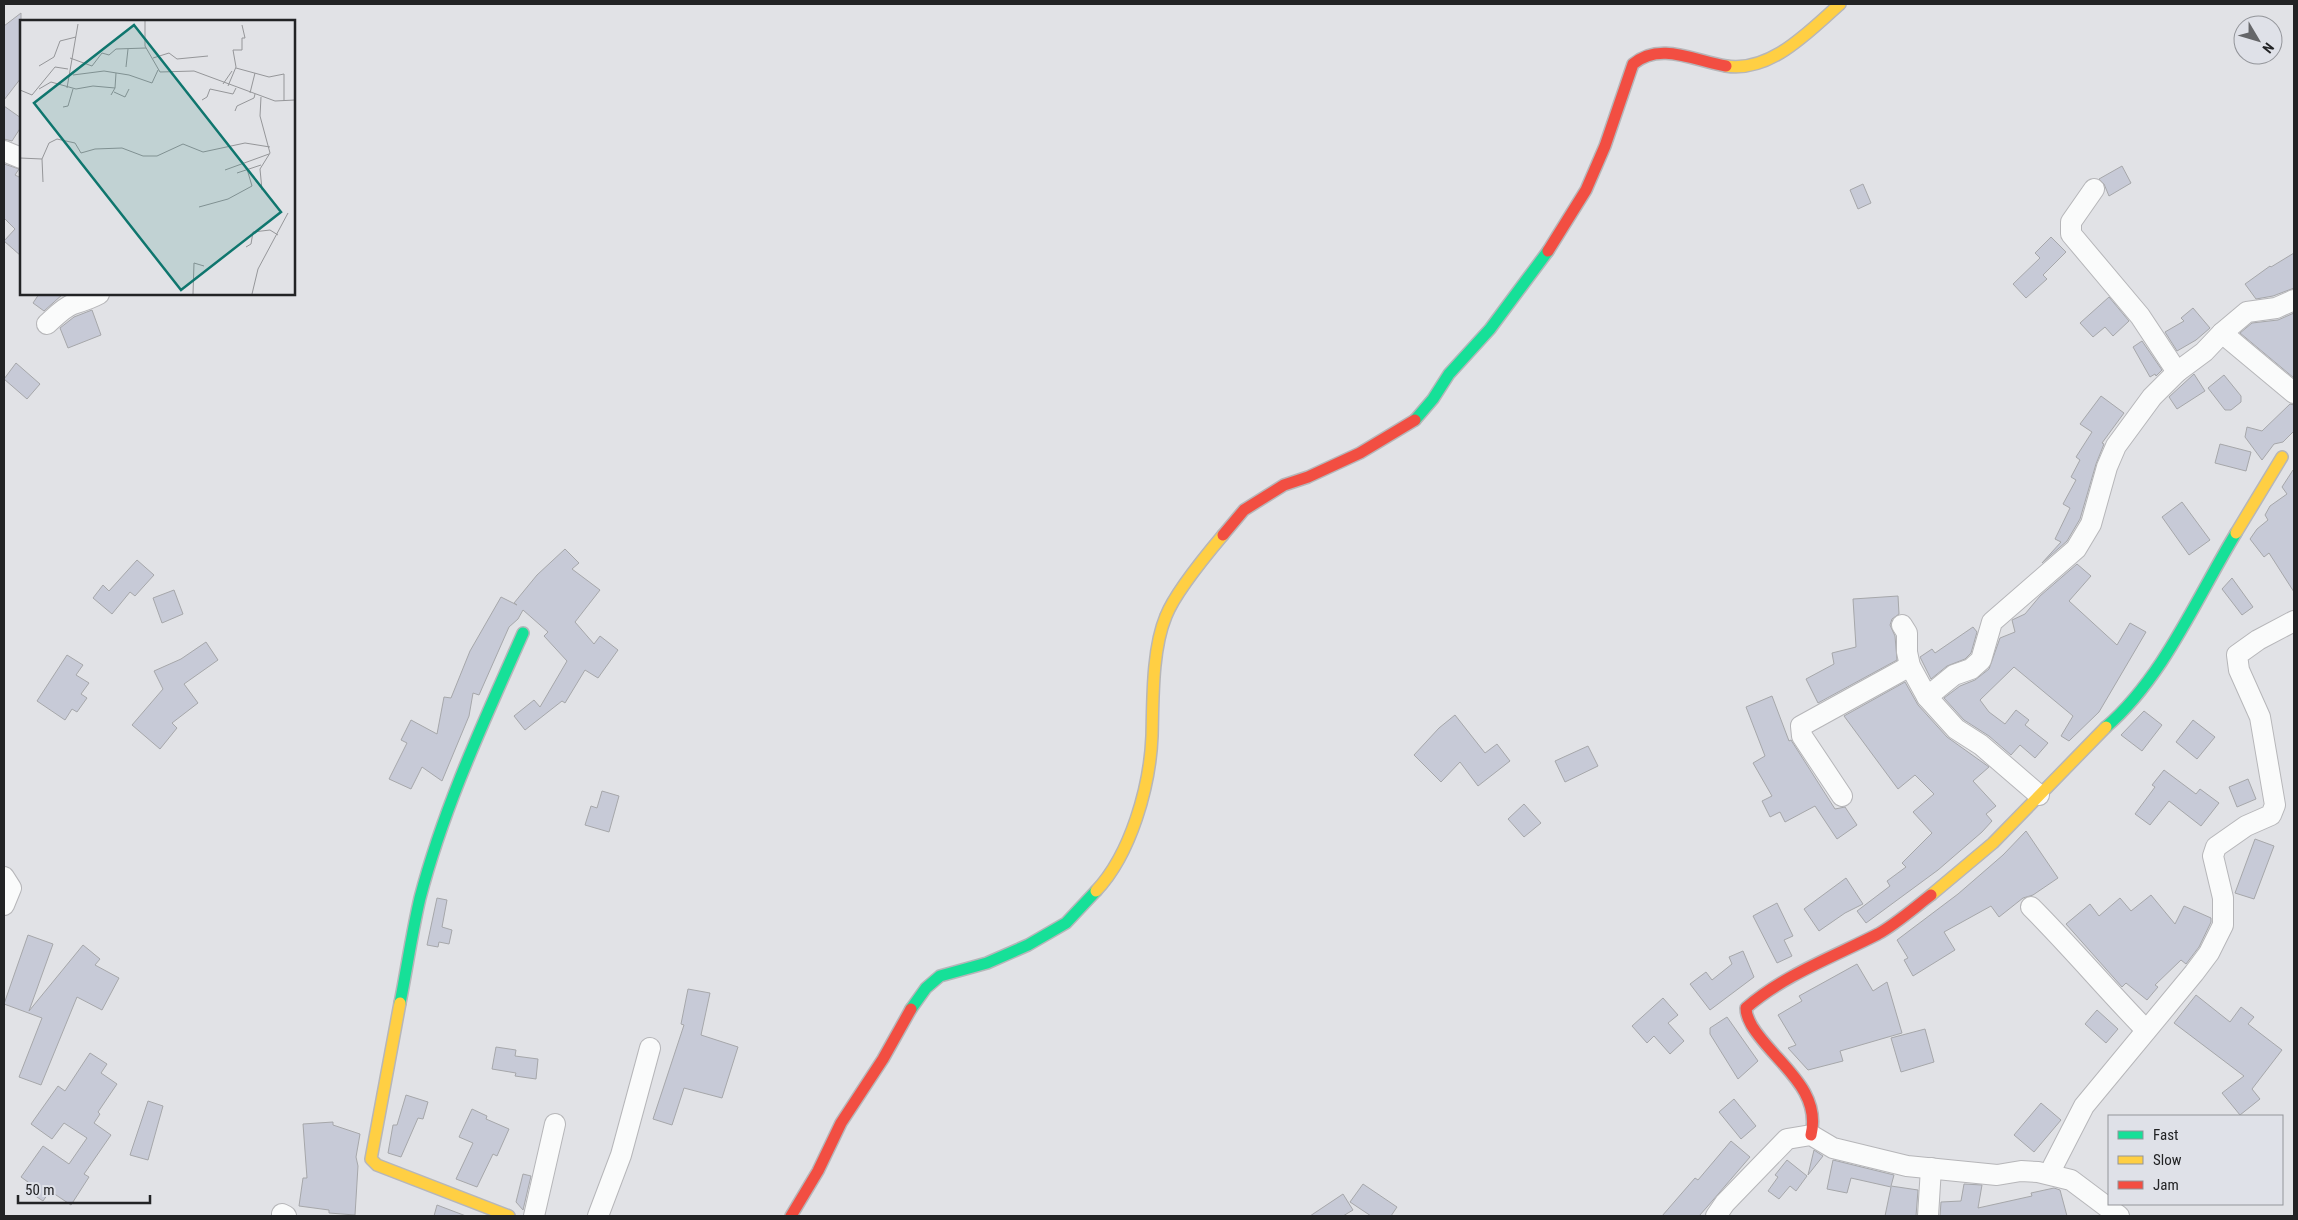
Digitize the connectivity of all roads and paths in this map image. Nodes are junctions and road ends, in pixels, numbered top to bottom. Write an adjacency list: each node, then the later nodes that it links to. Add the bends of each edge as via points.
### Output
1 (1840, 4): 31 (street, via 1779,52 1750,67 1654,52 1636,58 1586,190 1541,262 1449,374 1422,413 1403,428 1360,452 1284,485 1244,510 1209,551 1166,615 1154,672 1152,737 1146,785 1126,847 1115,865 1102,885 1066,923 987,963 940,976 926,988 841,1123)
2 (4, 151): 3 (street)
3 (20, 158)
4 (2094, 188): 9 (street, via 2071,222 2071,234 2140,316)
5 (97, 295): 7 (street, via 62,310)
6 (2294, 300): 8 (street, via 2276,308 2247,312)
7 (47, 324)
8 (2222, 333): 9 (street, via 2204,352); 10 (street)
9 (2177, 372): 16 (street, via 2152,397 2116,446 2091,524 2076,549 1992,622 1981,660 1971,669 1954,675)
10 (2294, 393)
11 (2282, 457): 17 (street, via 2146,683 2122,714)
12 (2294, 621): 22 (street, via 2258,640 2237,656 2239,670 2260,718 2274,810 2216,847 2213,856 2223,898 2220,932 2204,960)
13 (1902, 625): 15 (street, via 1907,633 1906,652)
14 (523, 632): 28 (street, via 471,750 420,899 371,1158 377,1165)
15 (1910, 666): 16 (street); 18 (street, via 1801,726 1802,736)
16 (1927, 697): 17 (street, via 1956,729 1981,745)
17 (2039, 795): 25 (street, via 1993,843 1880,934 1812,966 1761,995 1746,1008 1762,1042 1795,1077 1812,1106 1815,1124)
18 (1842, 796)
19 (4, 877): 20 (street, via 11,888)
20 (4, 905)
21 (2031, 907): 22 (street)
22 (2146, 1030): 27 (street, via 2084,1106)
23 (650, 1048): 30 (street, via 621,1155)
24 (555, 1124): 29 (street)
25 (1810, 1135): 26 (street, via 1833,1148 1907,1166); 32 (street, via 1787,1139 1725,1202)
26 (1931, 1168): 27 (street, via 1996,1175 2020,1171); 33 (street)
27 (2049, 1174): 34 (street, via 2071,1180)
28 (509, 1216)
29 (534, 1216)
30 (598, 1216)
31 (792, 1216)
32 (1716, 1216)
33 (1928, 1216)
34 (2119, 1216)

